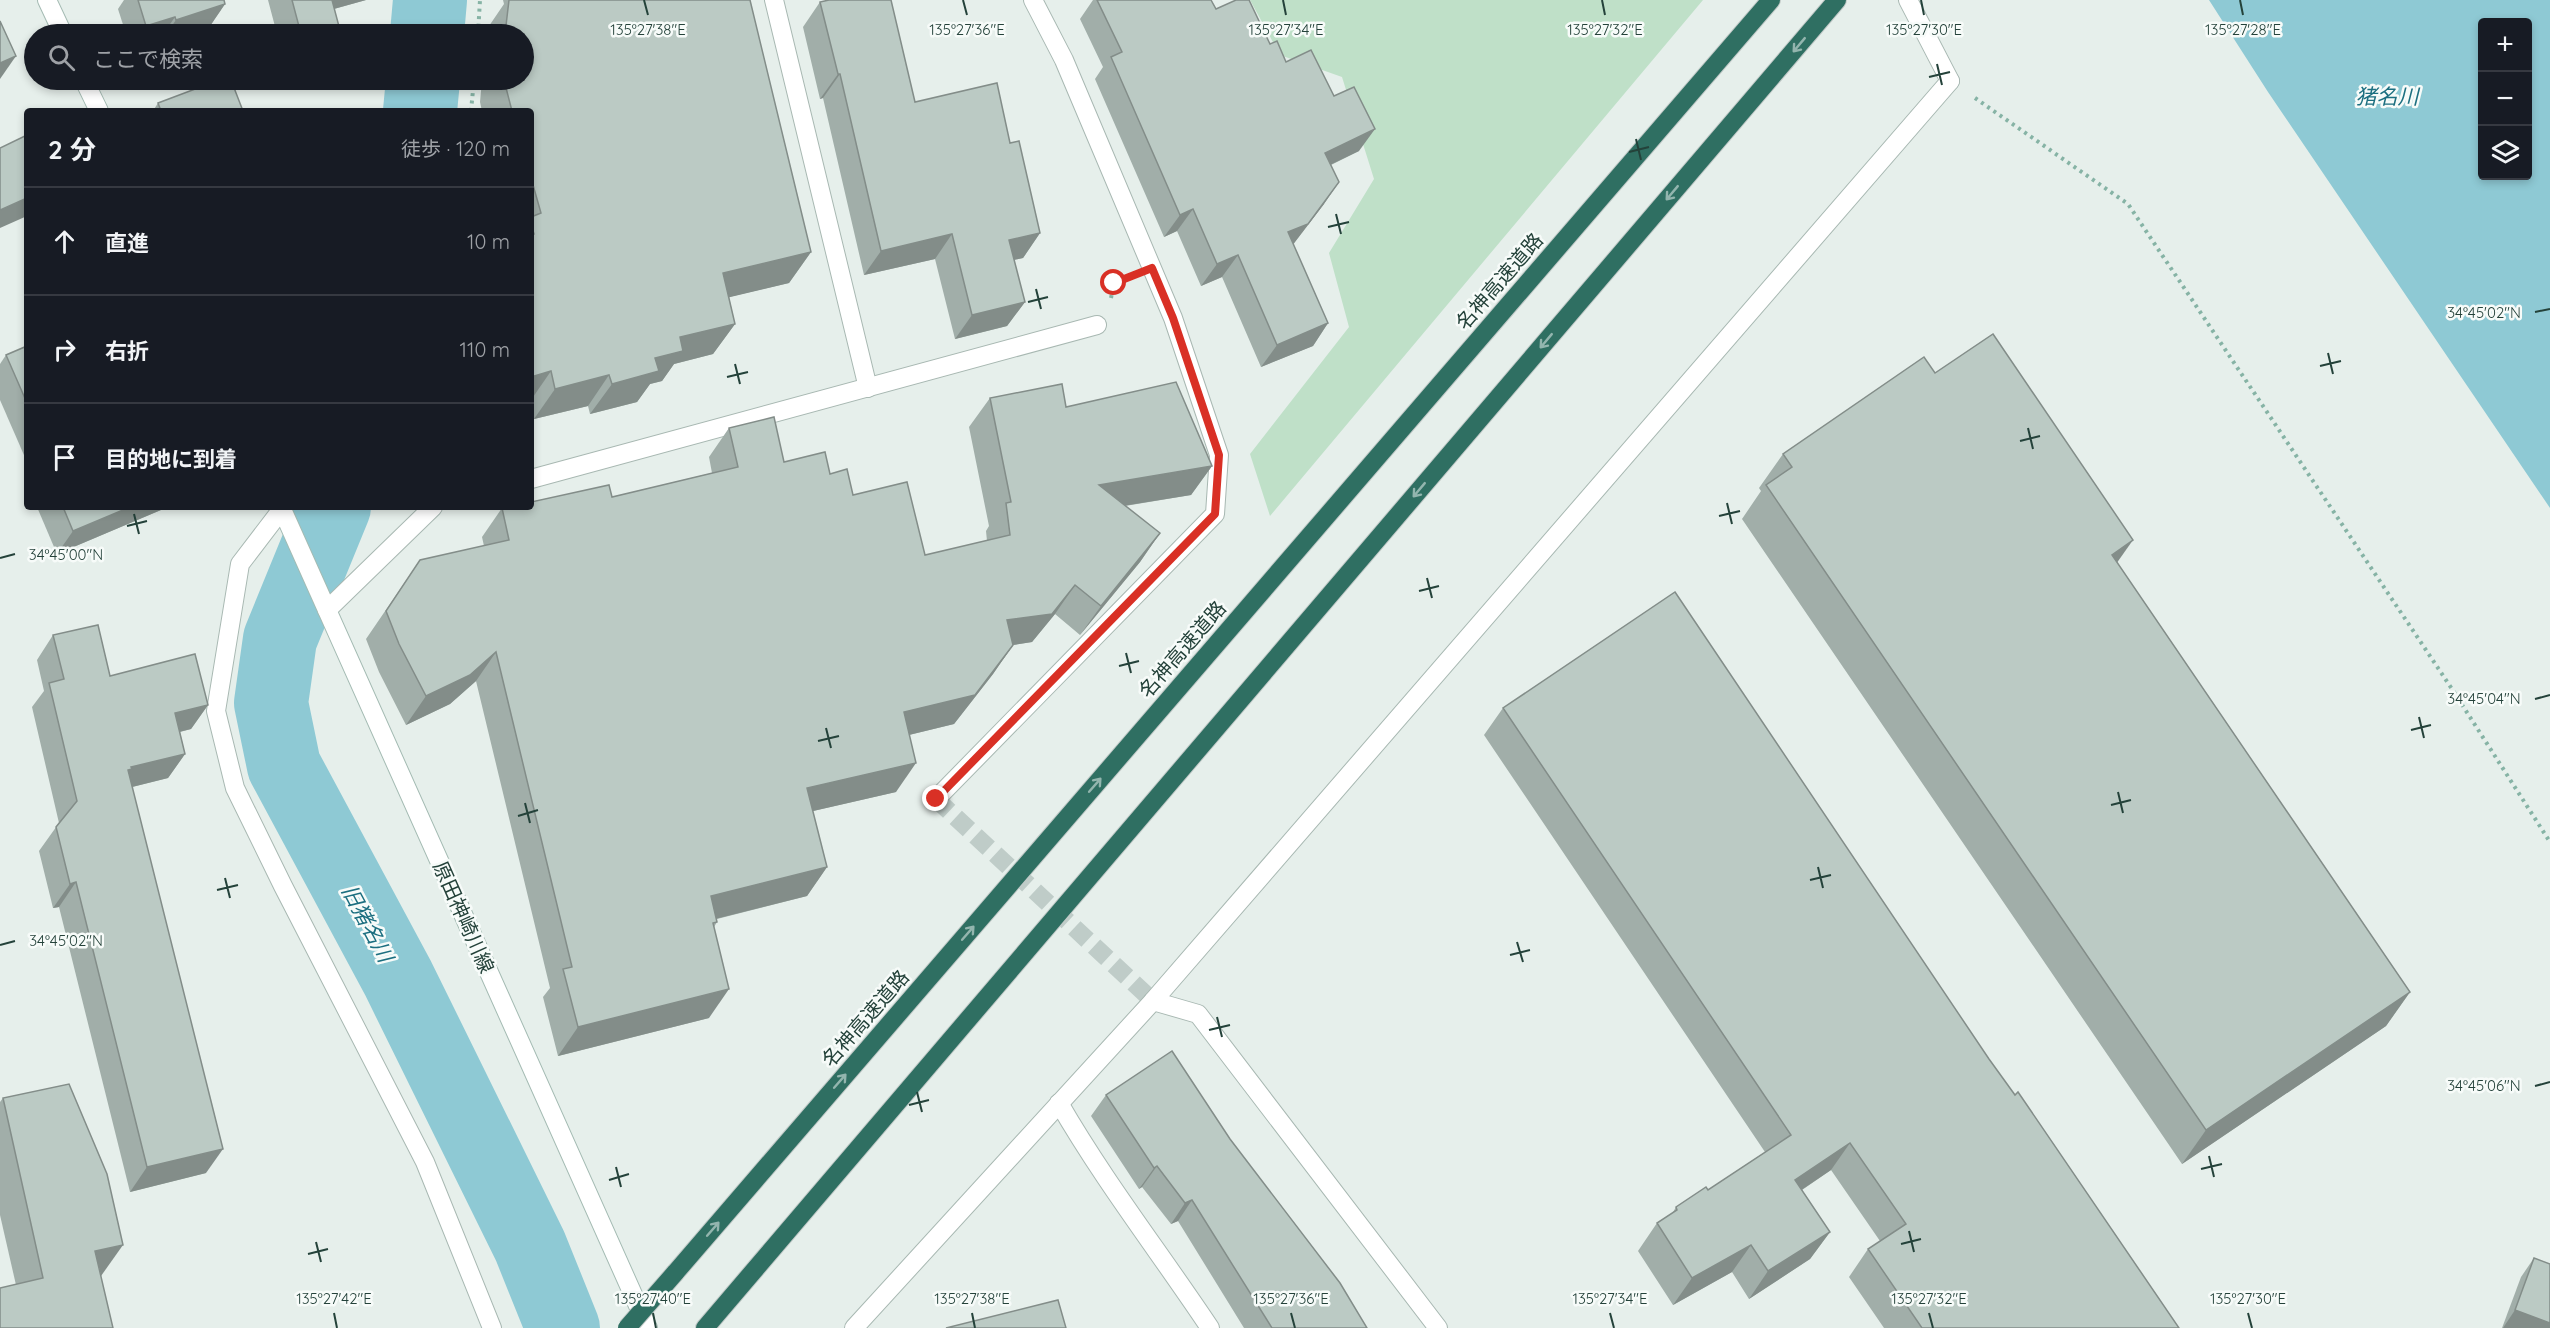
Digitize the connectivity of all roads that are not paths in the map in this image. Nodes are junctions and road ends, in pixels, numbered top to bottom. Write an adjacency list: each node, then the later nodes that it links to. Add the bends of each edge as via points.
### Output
1 (47, 0): 7 (street)
2 (774, 0): 11 (street)
3 (1033, 0): 17 (street, via 1064,60 1173,318 1219,455 1215,514)
4 (1771, 0): 21 (highway, 名神高速道路, one-way to 4, bridge)
5 (1837, 0): 23 (highway, one-way to 23)
6 (1908, 0): 18 (street, via 1950,81)
7 (58, 24)
8 (89, 90): 9 (street)
9 (98, 108)
10 (1097, 326): 11 (street)
11 (868, 388): 12 (street)
12 (534, 478)
13 (280, 510): 20 (street, via 240,564 216,711 235,788 425,1162)
14 (282, 510): 16 (street, 原田神崎川線)
15 (430, 510): 16 (street)
16 (327, 610): 22 (street, 原田神崎川線)
17 (936, 799)
18 (1153, 1001): 19 (street); 26 (street, via 1198,1014)
19 (1059, 1103): 24 (street); 25 (street)
20 (492, 1328)
21 (627, 1328)
22 (648, 1328)
23 (705, 1328)
24 (854, 1328)
25 (1210, 1328)
26 (1438, 1328)

